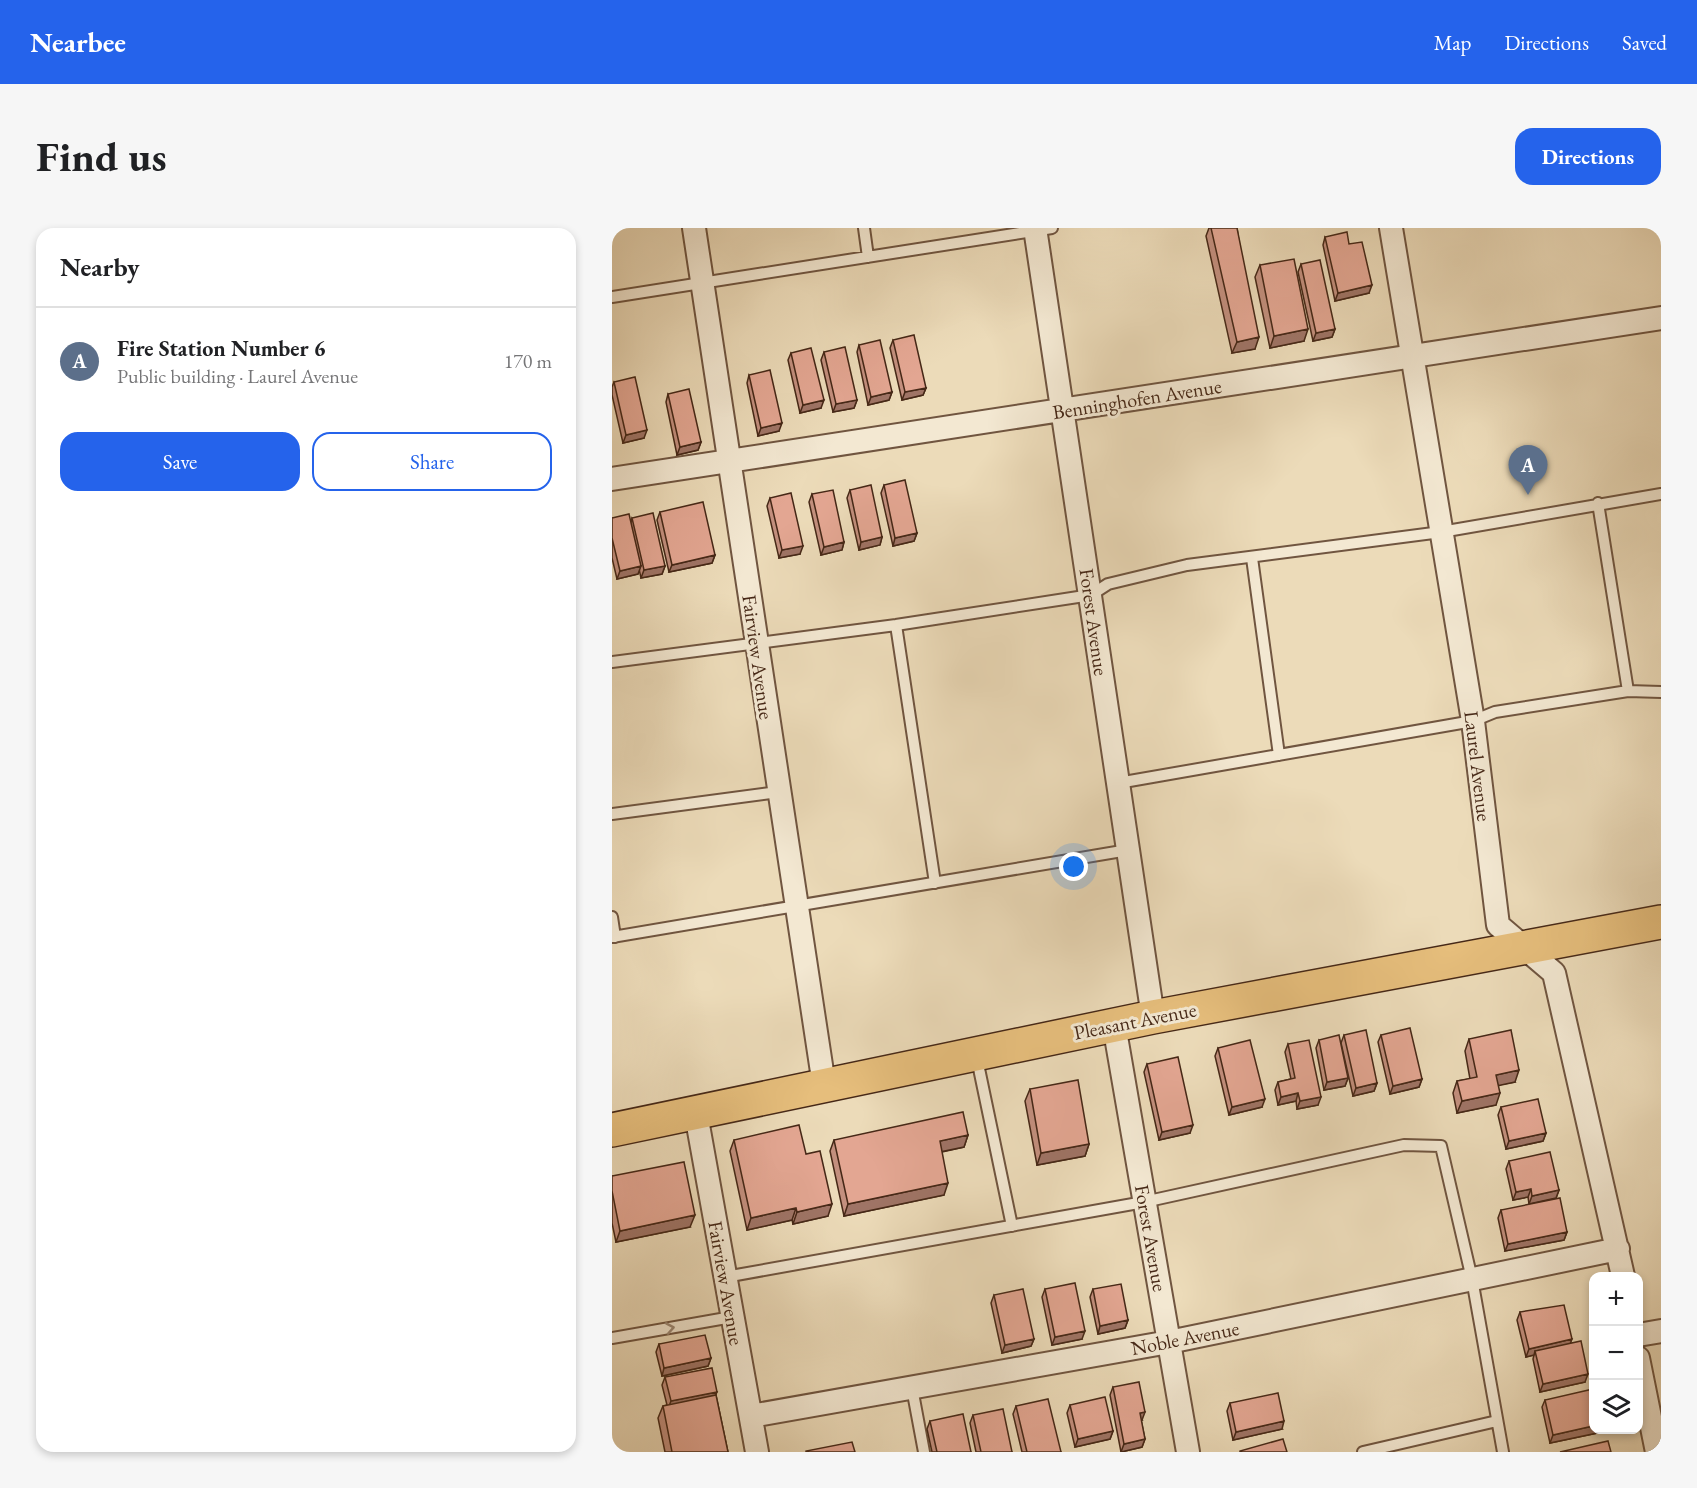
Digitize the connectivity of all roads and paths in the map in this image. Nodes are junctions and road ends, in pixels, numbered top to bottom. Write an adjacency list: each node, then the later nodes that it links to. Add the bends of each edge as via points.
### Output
1 (694, 228): 6 (street, Fairview Avenue)
2 (864, 228): 5 (lane)
3 (1391, 228): 9 (street, Laurel Avenue)
4 (1041, 229): 5 (lane); 10 (street, Forest Avenue)
5 (868, 257): 6 (lane)
6 (702, 283): 7 (lane); 11 (street, Fairview Avenue)
7 (612, 297)
8 (1661, 318): 9 (street, Benninghofen Avenue)
9 (1412, 358): 10 (street, Benninghofen Avenue); 15 (street, Laurel Avenue)
10 (1063, 410): 11 (street, Benninghofen Avenue); 17 (street, Forest Avenue)
11 (729, 461): 12 (street, Benninghofen Avenue); 19 (street, Fairview Avenue)
12 (612, 479)
13 (1661, 495): 14 (lane)
14 (1598, 503): 15 (lane); 21 (lane)
15 (1441, 532): 16 (lane); 23 (street, Laurel Avenue)
16 (1252, 558): 17 (lane, via 1187,565 1108,584); 24 (lane)
17 (1091, 595): 18 (lane); 25 (street, Forest Avenue)
18 (896, 625): 19 (lane); 29 (lane)
19 (756, 644): 20 (lane); 26 (street, Fairview Avenue)
20 (612, 662)
21 (1628, 691): 22 (lane); 23 (lane, via 1495,712)
22 (1661, 692)
23 (1473, 721): 24 (lane); 34 (street, Laurel Avenue, via 1498,925)
24 (1279, 755): 25 (lane)
25 (1118, 783): 28 (street, Forest Avenue)
26 (778, 792): 27 (lane); 30 (street, Fairview Avenue)
27 (612, 814)
28 (1128, 850): 29 (lane); 35 (street, Forest Avenue)
29 (935, 883): 30 (lane)
30 (795, 905): 33 (lane); 38 (street, Fairview Avenue)
31 (612, 916): 33 (lane)
32 (1661, 922): 34 (main road, Pleasant Avenue)
33 (614, 937)
34 (1523, 947): 35 (main road, Pleasant Avenue); 43 (street, Laurel Avenue, via 1554,974)
35 (1153, 1017): 36 (main road, Pleasant Avenue)
36 (1114, 1024): 37 (main road, Pleasant Avenue); 41 (street, Forest Avenue)
37 (976, 1053): 38 (main road, Pleasant Avenue); 42 (lane)
38 (824, 1085): 39 (main road, Pleasant Avenue)
39 (696, 1114): 40 (main road, Pleasant Avenue); 45 (street, Fairview Avenue)
40 (612, 1130)
41 (1144, 1202): 42 (lane); 46 (lane, via 1404,1145 1441,1146); 51 (street, Forest Avenue)
42 (1012, 1226): 45 (lane)
43 (1618, 1249): 44 (street, Laurel Avenue); 46 (street, Noble Avenue)
44 (1622, 1272)
45 (725, 1276): 47 (street, Fairview Avenue)
46 (1472, 1279): 51 (street, Noble Avenue); 55 (lane)
47 (732, 1317): 50 (lane, one-way to 47); 54 (street, Fairview Avenue)
48 (1661, 1331): 49 (street)
49 (1643, 1334)
50 (612, 1338)
51 (1169, 1342): 53 (street, Noble Avenue); 58 (street, Forest Avenue)
52 (1642, 1380): 61 (street)
53 (912, 1388): 54 (street, Noble Avenue); 57 (lane)
54 (751, 1416): 56 (street, Fairview Avenue)
55 (1497, 1421): 59 (lane); 60 (lane)
56 (757, 1452)
57 (924, 1452)
58 (1188, 1452)
59 (1363, 1452)
60 (1503, 1452)
61 (1657, 1452)

